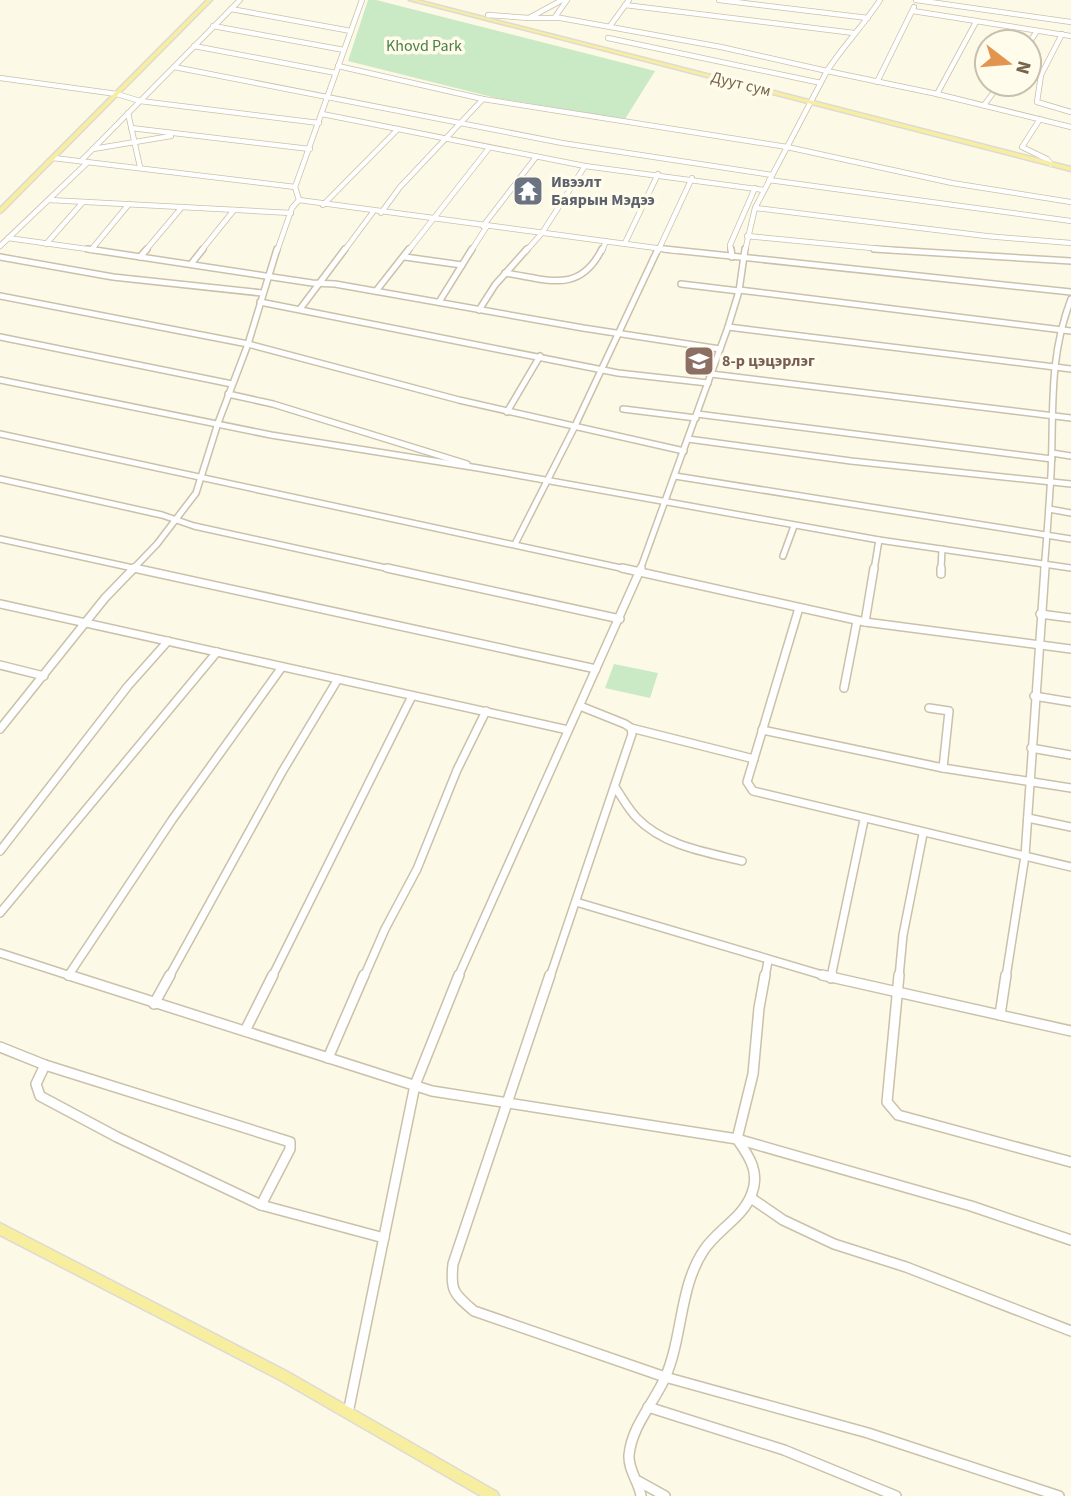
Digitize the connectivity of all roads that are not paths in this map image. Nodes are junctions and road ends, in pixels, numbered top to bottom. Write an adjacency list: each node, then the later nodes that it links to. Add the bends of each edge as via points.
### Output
1 (210, 0): 37 (main road)
2 (240, 0): 11 (street)
3 (362, 0): 23 (street)
4 (411, 0): 14 (main road, Дуут сум)
5 (565, 0): 15 (street); 16 (street, via 555,17)
6 (629, 0): 10 (street)
7 (719, 0): 17 (street)
8 (880, 0): 17 (street)
9 (917, 0): 13 (street); 19 (street)
10 (625, 5): 21 (street); 25 (street)
11 (231, 9): 20 (street); 23 (street)
12 (495, 10): 14 (street)
13 (913, 10): 18 (street); 35 (street)
14 (486, 17): 15 (street); 43 (main road, Дуут сум)
15 (529, 18): 16 (street)
16 (563, 18): 21 (street)
17 (869, 18): 25 (street)
18 (976, 22): 22 (street); 38 (street)
19 (1071, 22)
20 (213, 26): 29 (street); 30 (street)
21 (610, 26): 33 (street)
22 (1017, 28)
23 (351, 31): 30 (street)
24 (1043, 32): 26 (street)
25 (853, 33): 33 (street)
26 (1062, 34): 27 (street); 45 (street, via 1041,75 1036,97 1040,104)
27 (1071, 36)
28 (608, 38): 36 (street)
29 (194, 46): 31 (street); 32 (street)
30 (344, 50): 32 (street)
31 (174, 67): 39 (street); 42 (street)
32 (337, 69): 39 (street); 41 (street)
33 (827, 71): 35 (street); 36 (street)
34 (0, 78): 37 (street)
35 (877, 82): 38 (street)
36 (821, 83): 43 (street)
37 (117, 94): 42 (street); 62 (main road)
38 (937, 94): 44 (street)
39 (328, 97): 47 (street); 50 (street)
40 (990, 98): 44 (street)
41 (483, 99): 50 (street); 57 (street)
42 (140, 101): 46 (street); 49 (street)
43 (811, 102): 57 (street); 65 (main road, Дуут сум)
44 (984, 106): 48 (street)
45 (1071, 112)
46 (128, 113): 52 (street); 59 (street)
47 (322, 114): 49 (street); 53 (street)
48 (1040, 119): 51 (street); 65 (street, via 1022,147)
49 (319, 123): 60 (street)
50 (459, 124): 55 (street); 70 (street)
51 (1071, 127)
52 (131, 128): 54 (street); 56 (street)
53 (398, 129): 55 (street); 80 (street)
54 (179, 135): 56 (street); 60 (street)
55 (445, 139): 58 (street); 87 (street)
56 (134, 142): 59 (street); 67 (street)
57 (787, 147): 70 (street); 78 (street, via 952,183)
58 (489, 148): 61 (street); 88 (street)
59 (92, 149): 63 (street)
60 (310, 149): 72 (street)
61 (536, 157): 66 (street); 90 (street)
62 (53, 158): 63 (street); 84 (main road)
63 (81, 161): 64 (street)
64 (88, 162): 67 (street); 76 (street)
65 (1051, 164): 68 (main road, Дуут сум)
66 (585, 166): 69 (street); 91 (street)
67 (141, 167): 72 (street)
68 (1071, 169)
69 (658, 174): 71 (street); 95 (street)
70 (770, 177): 74 (street); 89 (street)
71 (692, 178): 73 (street); 99 (street)
72 (295, 187): 75 (street)
73 (755, 188): 74 (street); 104 (street, via 730,245)
74 (764, 190): 82 (street)
75 (299, 200): 80 (street); 85 (street)
76 (49, 201): 77 (street); 93 (street)
77 (83, 202): 79 (street); 97 (street)
78 (1071, 202)
79 (129, 204): 81 (street); 100 (street)
80 (323, 205): 86 (street)
81 (182, 207): 83 (street); 102 (street)
82 (755, 208): 92 (street); 96 (street)
83 (234, 210): 85 (street); 107 (street)
84 (0, 211)
85 (291, 212): 110 (street)
86 (373, 212): 87 (street); 111 (street)
87 (380, 213): 88 (street)
88 (431, 219): 90 (street); 103 (street)
89 (1071, 221)
90 (485, 226): 91 (street); 108 (street)
91 (542, 233): 94 (street); 109 (street)
92 (747, 236): 105 (street); 106 (street)
93 (8, 238): 97 (street); 98 (street)
94 (606, 241): 95 (street); 109 (street, via 590,269 577,279 567,282)
95 (625, 243): 99 (street)
96 (1071, 243)
97 (46, 244): 100 (street)
98 (0, 246)
99 (659, 248): 104 (street); 126 (street)
100 (91, 250): 102 (street)
101 (0, 257): 116 (street, via 113,277)
102 (140, 257): 107 (street)
103 (405, 257): 108 (street); 113 (street)
104 (732, 257): 105 (street)
105 (743, 258): 114 (street); 115 (street)
106 (1071, 261)
107 (191, 264): 110 (street)
108 (462, 265): 120 (street)
109 (505, 273): 122 (street)
110 (268, 275): 111 (street); 116 (street)
111 (319, 284): 113 (street); 121 (street)
112 (681, 284): 114 (street)
113 (376, 290): 120 (street)
114 (739, 290): 123 (street); 124 (street)
115 (1071, 292)
116 (262, 293): 119 (street)
117 (0, 296): 128 (street)
118 (1071, 299): 124 (street)
119 (260, 302): 121 (street); 128 (street)
120 (439, 302): 122 (street)
121 (300, 309): 130 (street)
122 (480, 310): 126 (street)
123 (728, 327): 129 (street); 131 (street)
124 (1059, 330): 125 (street); 131 (street)
125 (1071, 331)
126 (618, 333): 129 (street); 132 (street)
127 (0, 337): 137 (street)
128 (248, 345): 137 (street); 140 (street)
129 (720, 348): 134 (street)
130 (540, 356): 132 (street); 140 (street)
131 (1053, 367): 133 (street); 142 (street)
132 (601, 369): 136 (street); 145 (street)
133 (1071, 369)
134 (711, 374): 136 (street); 142 (street)
135 (0, 380): 144 (street)
136 (708, 383): 141 (street)
137 (232, 384): 138 (street)
138 (228, 394): 144 (street); 151 (street)
139 (623, 409): 141 (street)
140 (507, 412): 145 (street)
141 (696, 416): 147 (street); 149 (street)
142 (1054, 416): 143 (street); 149 (street)
143 (1071, 418)
144 (218, 423): 151 (street); 152 (street)
145 (574, 428): 148 (street); 156 (street)
146 (0, 434): 152 (street)
147 (688, 439): 148 (street); 155 (street)
148 (684, 451): 153 (street)
149 (1052, 456): 150 (street); 155 (street)
150 (1071, 456)
151 (478, 468): 156 (street)
152 (203, 476): 161 (street, via 197,493); 167 (street)
153 (675, 476): 158 (street); 163 (street)
154 (0, 480): 161 (street)
155 (1051, 481): 157 (street); 159 (street)
156 (545, 482): 158 (street); 167 (street)
157 (1071, 484)
158 (666, 503): 162 (street); 173 (street)
159 (1049, 509): 160 (street); 163 (street)
160 (1071, 513)
161 (176, 520): 172 (street); 179 (street)
162 (794, 526): 166 (street); 169 (street)
163 (1047, 535): 165 (street); 170 (street)
164 (0, 539): 172 (street)
165 (1071, 539)
166 (879, 540): 168 (street); 180 (street)
167 (515, 544): 173 (street)
168 (942, 549): 170 (street); 174 (street)
169 (783, 556)
170 (1045, 563): 171 (street); 177 (street)
171 (1071, 568)
172 (131, 569): 181 (street); 188 (street)
173 (640, 571): 176 (street); 179 (street)
174 (941, 574)
175 (0, 604): 181 (street)
176 (799, 608): 180 (street); 201 (street)
177 (1041, 614): 178 (street); 183 (street)
178 (1071, 618)
179 (620, 619): 188 (street)
180 (861, 622): 183 (street); 191 (street)
181 (85, 624): 182 (street); 189 (street)
182 (168, 641): 185 (street); 213 (street)
183 (1038, 645): 184 (street); 193 (street)
184 (1071, 649)
185 (217, 652): 187 (street); 218 (street)
186 (0, 665): 189 (street)
187 (282, 667): 190 (street); 221 (street)
188 (596, 669): 195 (street)
189 (44, 676): 199 (street)
190 (338, 680): 192 (street); 224 (street)
191 (844, 688)
192 (412, 696): 197 (street); 226 (street)
193 (1034, 696): 194 (street); 202 (street)
194 (1071, 702)
195 (580, 706): 198 (street); 200 (street)
196 (929, 708): 205 (street, via 949,711)
197 (486, 711): 200 (street); 229 (street)
198 (631, 728): 204 (street); 207 (street)
199 (0, 729)
200 (568, 730): 231 (street, via 471,946)
201 (762, 730): 204 (street); 205 (street)
202 (1031, 748): 203 (street); 206 (street)
203 (1071, 755)
204 (754, 759): 210 (street, via 747,782 753,791)
205 (943, 768): 206 (street)
206 (1030, 781): 208 (street); 209 (street)
207 (615, 787): 215 (street, via 652,831 670,841); 217 (street)
208 (1071, 788)
209 (1028, 818): 211 (street); 214 (street)
210 (864, 820): 212 (street); 222 (street)
211 (1071, 827)
212 (923, 834): 214 (street); 223 (street)
213 (0, 851)
214 (1025, 856): 216 (street); 225 (street)
215 (742, 861)
216 (1071, 867)
217 (576, 902): 220 (street); 232 (street)
218 (0, 913)
219 (0, 953): 221 (street)
220 (768, 961): 222 (street); 233 (street, via 753,1074)
221 (68, 976): 224 (street)
222 (831, 978): 223 (street)
223 (896, 994): 225 (street); 234 (street, via 887,1102 898,1115)
224 (154, 1004): 226 (street)
225 (1000, 1016): 227 (street)
226 (245, 1031): 229 (street)
227 (1071, 1031)
228 (0, 1047): 230 (street)
229 (328, 1058): 231 (street)
230 (45, 1065): 236 (street, via 35,1080 34,1089 40,1096); 236 (street, via 290,1142)
231 (415, 1086): 232 (street, via 482,1102); 238 (street)
232 (507, 1101): 233 (street); 241 (street, via 453,1264 455,1295 474,1311)
233 (737, 1139): 235 (street, via 752,1161 756,1180); 239 (street, via 971,1206)
234 (1071, 1162)
235 (751, 1198): 240 (street, via 783,1220 835,1244); 241 (street, via 704,1250)
236 (261, 1205): 238 (street)
237 (0, 1229): 243 (main road)
238 (384, 1238): 243 (street)
239 (1071, 1240)
240 (1071, 1331)
241 (665, 1377): 242 (street); 249 (street, via 868,1433)
242 (648, 1406): 244 (street, via 629,1456); 248 (street, via 784,1450)
243 (348, 1413): 245 (main road)
244 (638, 1481): 246 (street); 247 (street)
245 (493, 1496)
246 (640, 1496)
247 (665, 1496)
248 (896, 1496)
249 (1059, 1496)

